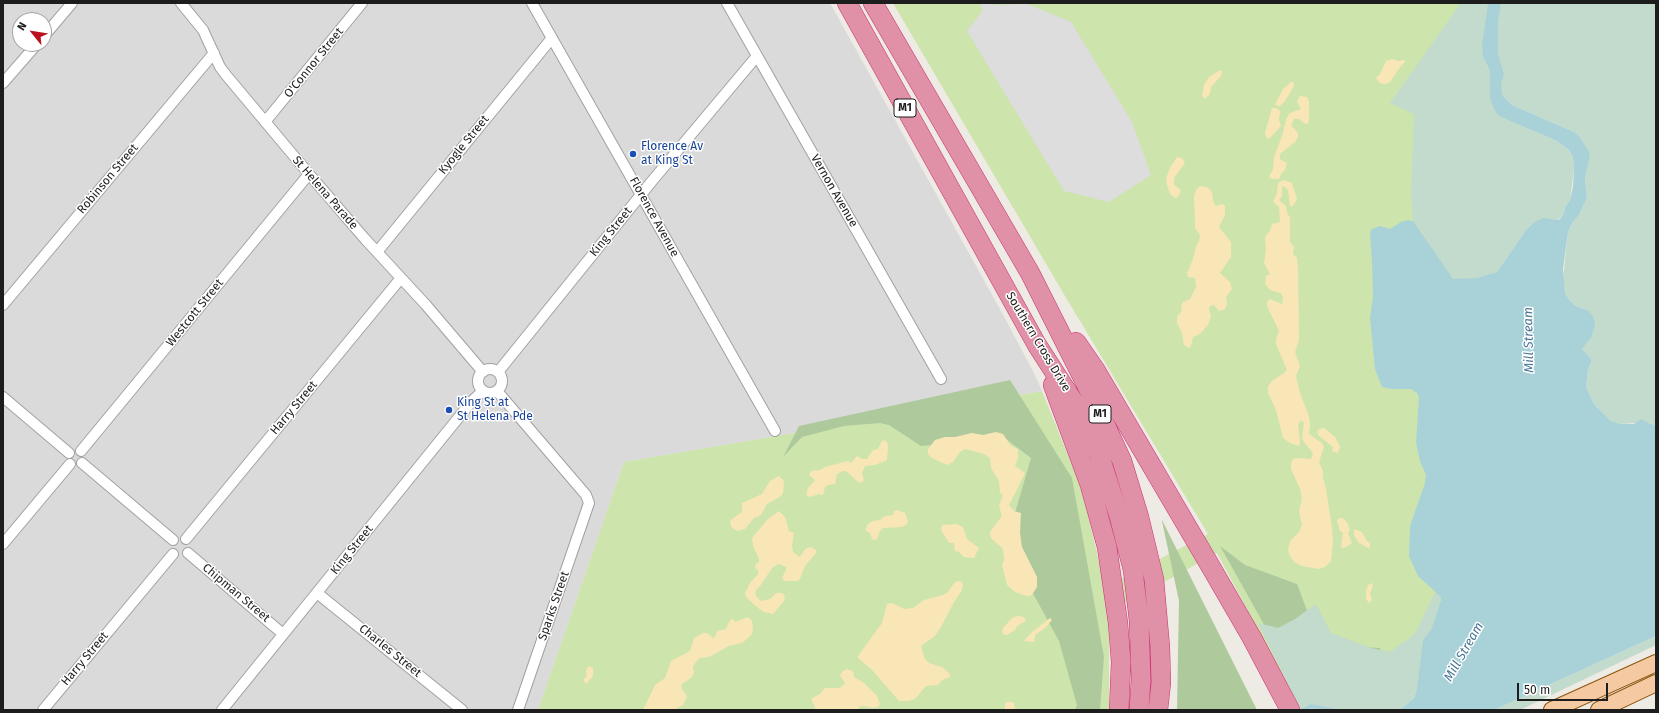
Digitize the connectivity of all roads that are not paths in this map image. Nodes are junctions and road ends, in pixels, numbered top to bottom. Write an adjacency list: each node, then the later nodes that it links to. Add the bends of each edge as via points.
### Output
1 (72, 3): 8 (street)
2 (181, 3): 11 (street, St Helena Parade, via 198,22)
3 (362, 3): 14 (street, O'Connor Street)
4 (532, 3): 9 (street, Florence Avenue)
5 (727, 3): 12 (street, Vernon Avenue)
6 (847, 3): 21 (highway, Southern Cross Drive / M1)
7 (873, 3): 18 (highway, Southern Cross Drive / M1)
8 (52, 27)
9 (552, 38): 16 (street, Florence Avenue); 17 (street, Kyogle Street)
10 (30, 52): 13 (street)
11 (214, 53): 14 (street, St Helena Parade, via 226,75); 20 (street, Robinson Street)
12 (757, 56): 16 (street, King Street); 24 (street, Vernon Avenue)
13 (3, 83)
14 (265, 122): 15 (street, St Helena Parade)
15 (309, 174): 17 (street, St Helena Parade); 29 (street, Westcott Street)
16 (642, 195): 23 (street, King Street); 28 (street, Florence Avenue)
17 (377, 252): 19 (street, St Helena Parade)
18 (1030, 273): 38 (highway, Southern Cross Drive / M1, via 1122,461 1139,517); 42 (highway, via 1096,371 1208,562)
19 (401, 278): 22 (street, St Helena Parade); 33 (street, Harry Street)
20 (3, 305)
21 (1038, 345): 38 (highway, Southern Cross Drive / M1, via 1077,407 1099,454 1120,516); 48 (highway, via 1090,485 1101,525 1118,623 1121,662)
22 (483, 372): 23 (street, via 492,369); 25 (street, via 478,382)
23 (498, 372): 26 (street, via 502,386)
24 (941, 379)
25 (483, 391): 26 (street, via 490,394); 39 (street, King Street)
26 (497, 391): 47 (street, Sparks Street, via 586,495 589,503)
27 (3, 397): 30 (street)
28 (775, 431)
29 (81, 451): 30 (street, via 73,450); 31 (street, via 84,456)
30 (69, 453): 32 (street)
31 (82, 463): 32 (street, via 75,466); 34 (street)
32 (70, 464): 35 (street)
33 (186, 539): 34 (street, via 181,536); 36 (street, via 190,547)
34 (173, 540): 37 (street, via 170,545)
35 (3, 544)
36 (188, 553): 37 (street, via 182,556); 40 (street, Chipman Street)
37 (174, 554): 44 (street, Harry Street)
38 (1145, 571): 49 (highway, Southern Cross Drive / M1, via 1135,591 1141,679); 50 (highway, Southern Cross Drive / M1, via 1160,647 1161,683)
39 (317, 593): 40 (street, King Street); 46 (street, Charles Street)
40 (283, 634): 45 (street, King Street)
41 (1656, 663): 53 (main road)
42 (1268, 679): 51 (highway); 52 (highway)
43 (1656, 683): 54 (main road)
44 (43, 710)
45 (222, 710)
46 (462, 710)
47 (518, 710)
48 (1118, 710)
49 (1139, 710)
50 (1158, 710)
51 (1278, 710)
52 (1290, 710)
53 (1552, 710)
54 (1599, 710)

